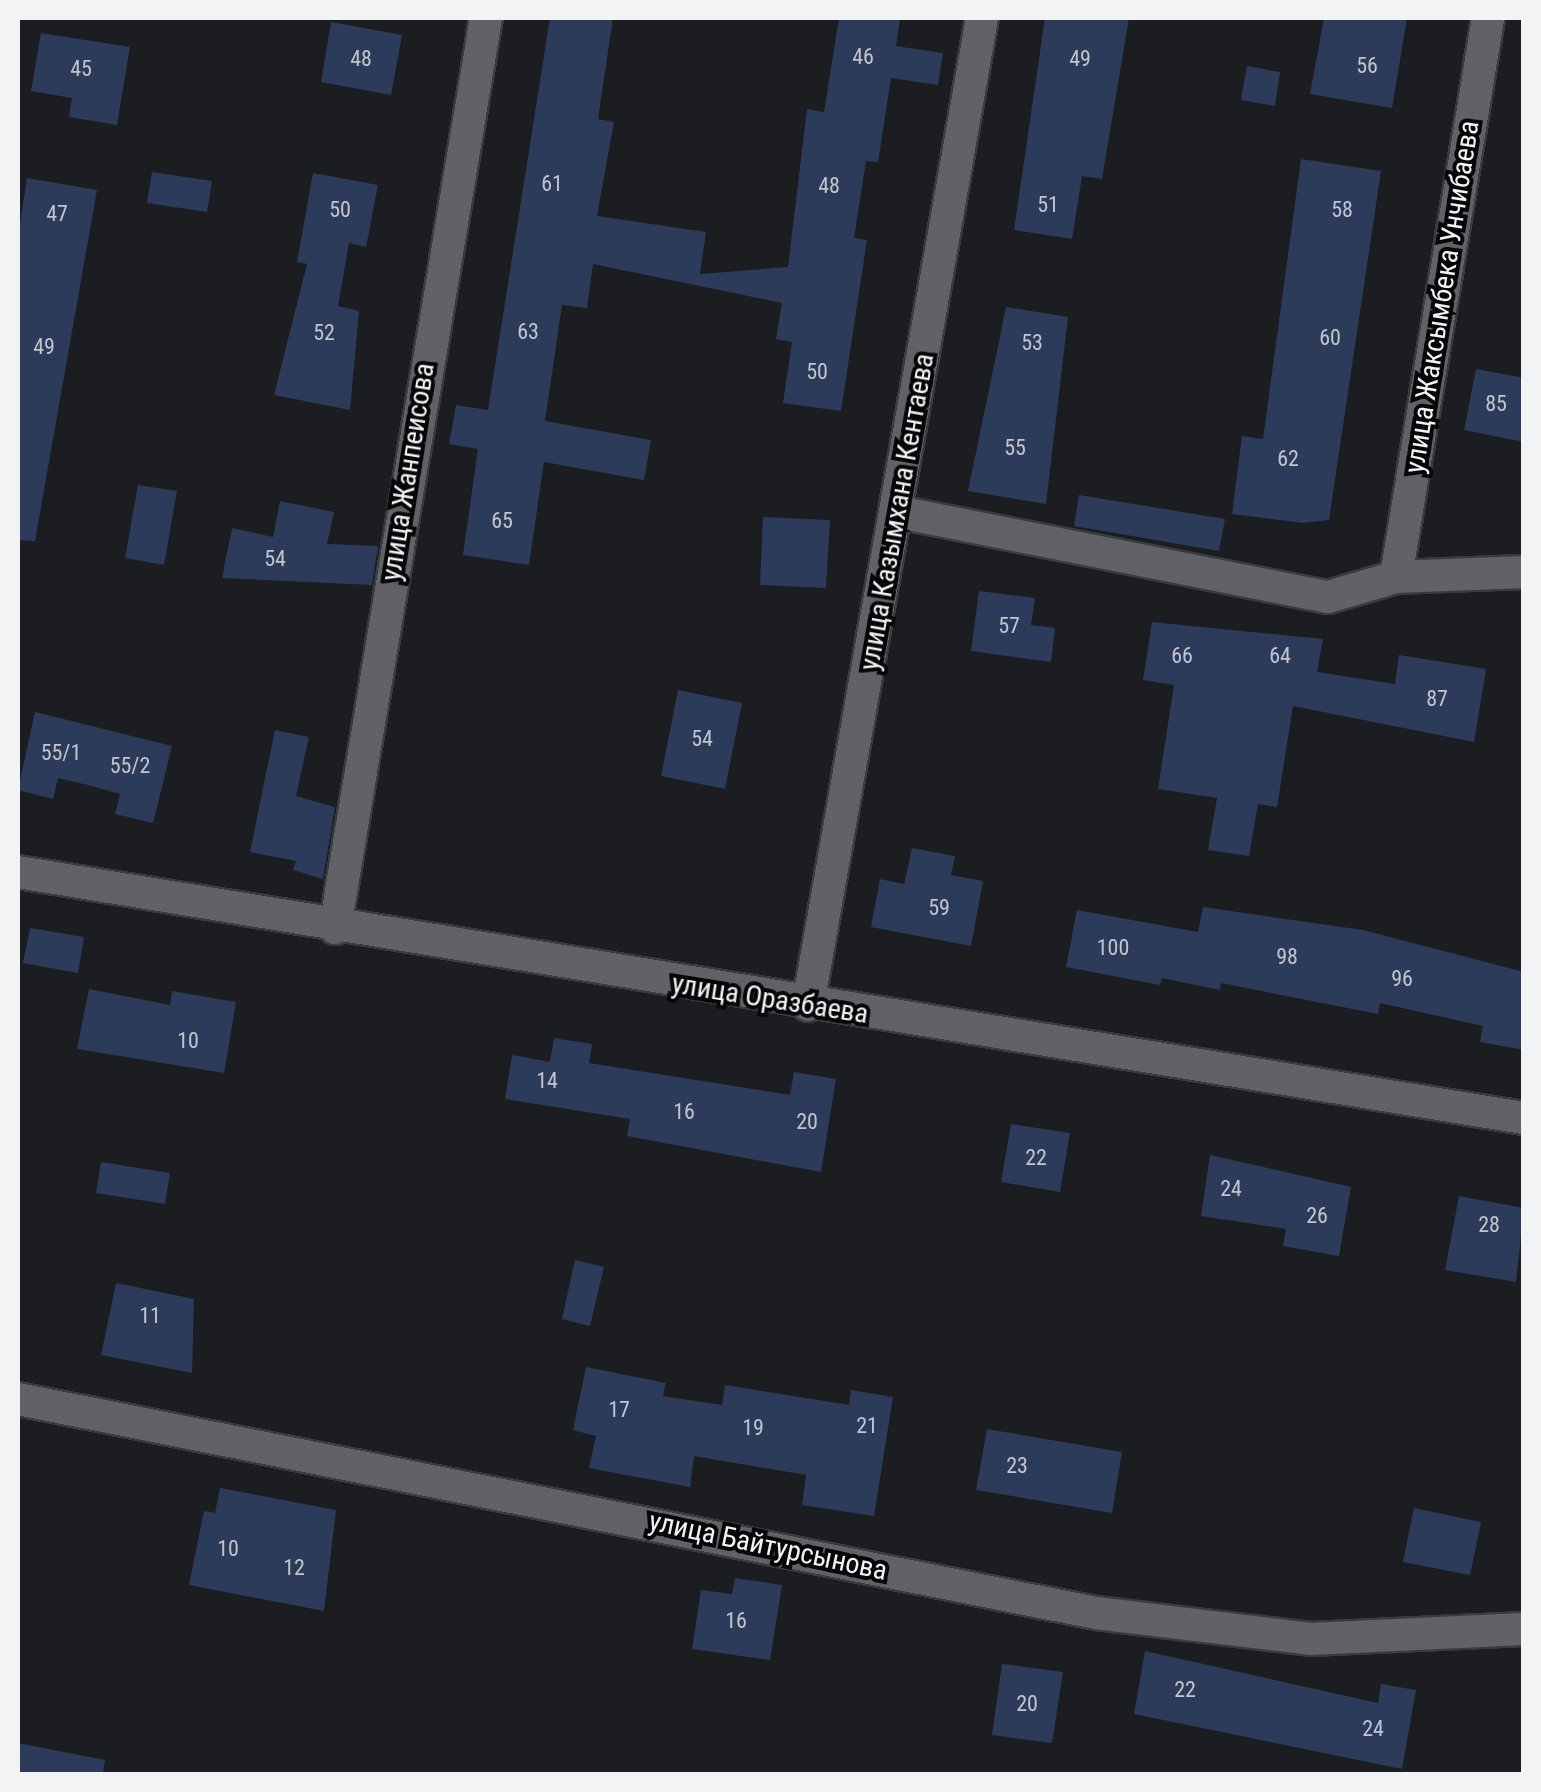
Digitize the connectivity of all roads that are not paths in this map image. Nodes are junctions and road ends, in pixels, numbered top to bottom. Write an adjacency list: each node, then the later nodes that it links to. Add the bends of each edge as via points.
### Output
1 (486, 18): 8 (street, улица Жанпеисова)
2 (982, 18): 4 (street, улица Казымхана Кентаева)
3 (1488, 18): 6 (street, улица Жаксымбека Унчибаева)
4 (898, 512): 6 (street, via 1328,597); 9 (street, улица Казымхана Кентаева)
5 (1524, 572): 6 (street)
6 (1396, 577)
7 (18, 872): 8 (street, улица Оразбаева)
8 (335, 928): 9 (street, улица Оразбаева)
9 (808, 1005): 10 (street, улица Оразбаева)
10 (1524, 1118)
11 (18, 1399): 12 (street, улица Байтурсынова, via 1096,1613 1310,1639)
12 (1524, 1629)

